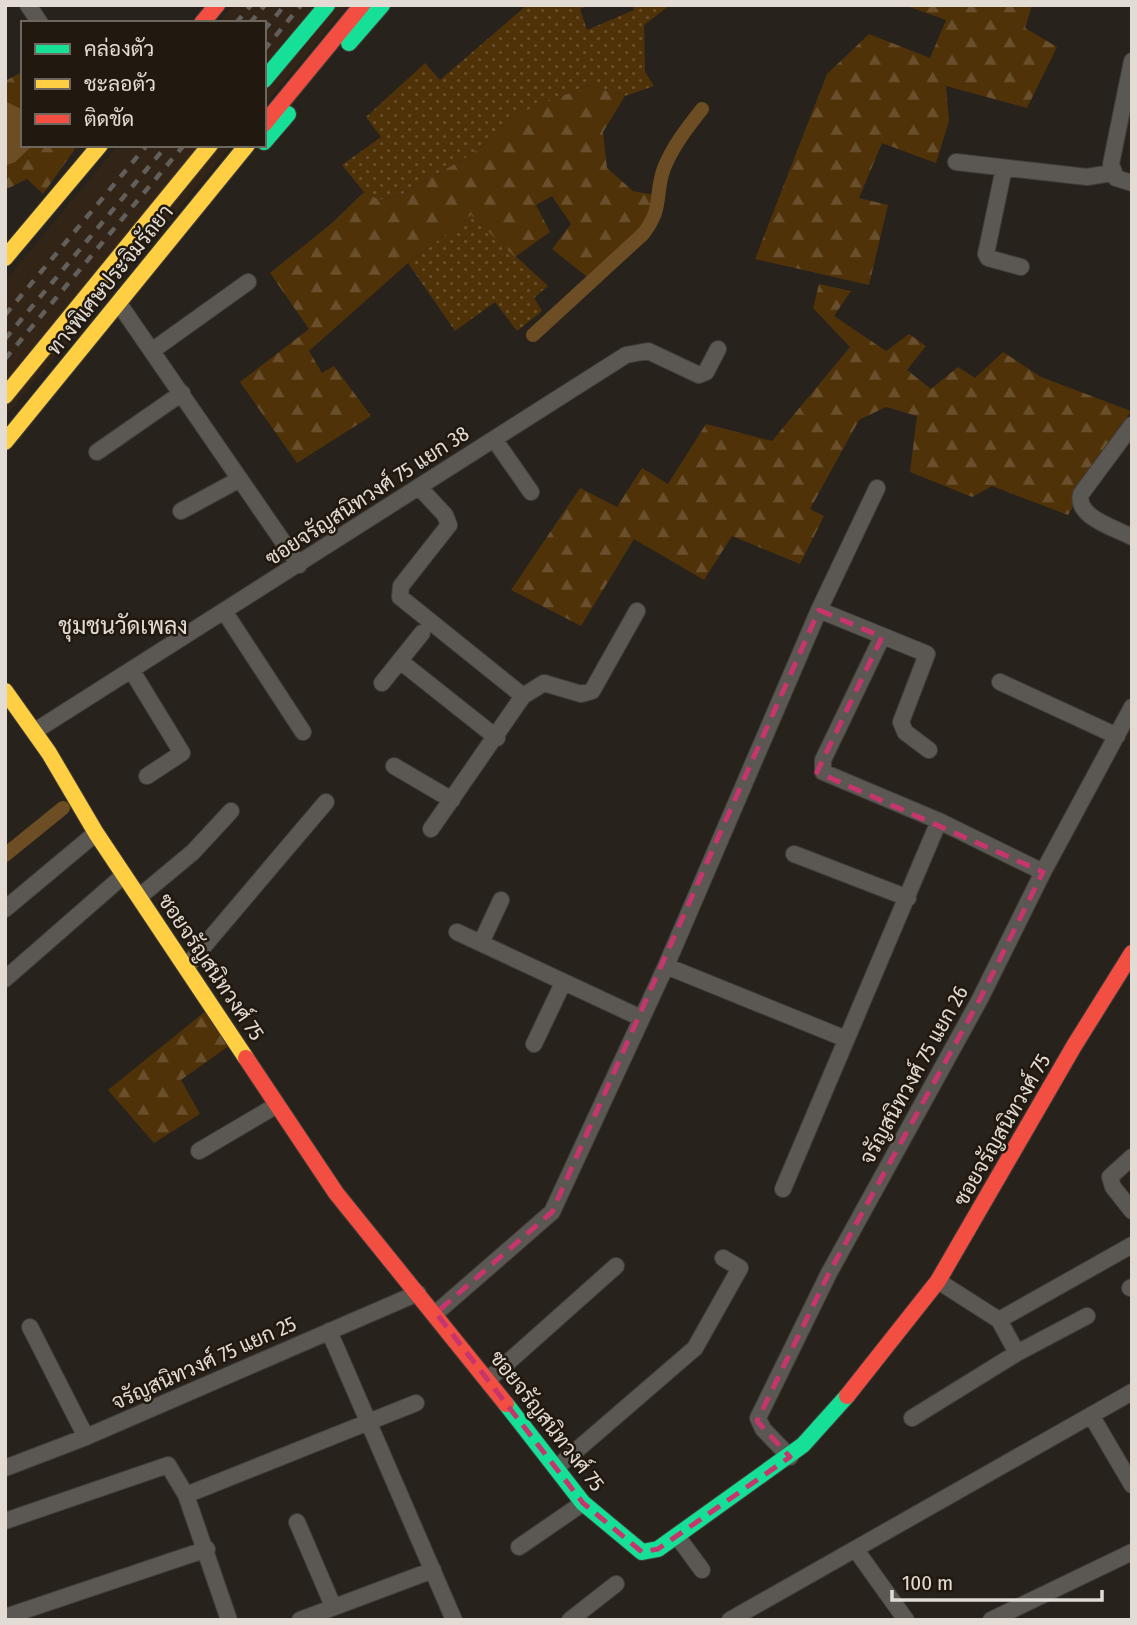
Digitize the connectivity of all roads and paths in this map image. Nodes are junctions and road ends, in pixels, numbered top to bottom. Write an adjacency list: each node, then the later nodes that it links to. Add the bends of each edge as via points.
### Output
1 (28, 5): 6 (street)
2 (217, 5): 7 (main road)
3 (327, 5): 9 (main road)
4 (362, 5): 10 (main road)
5 (382, 5): 11 (main road)
6 (39, 21)
7 (204, 21)
8 (1132, 61): 18 (street)
9 (266, 78)
10 (266, 122)
11 (266, 140)
12 (98, 147): 20 (main road)
13 (209, 147): 27 (main road, ทางพิเศษประจิมรัถยา)
14 (245, 147): 30 (main road, ทางพิเศษประจิมรัถยา)
15 (260, 147): 23 (main road)
16 (956, 162): 17 (street)
17 (1003, 168): 18 (street, via 1087,177); 21 (street, via 986,254)
18 (1112, 173): 19 (street)
19 (1132, 183)
20 (5, 258)
21 (1021, 267)
22 (248, 282): 25 (street)
23 (122, 308): 25 (street); 30 (main road)
24 (718, 349): 29 (street, ซอยจรัญสนิทวงศ์ 75 แยก 38, via 706,372 699,375 648,351 626,355)
25 (153, 350): 26 (street)
26 (182, 393): 31 (street); 32 (street)
27 (5, 396)
28 (1132, 425): 37 (street, via 1079,503 1084,512)
29 (494, 439): 33 (street, ซอยจรัญสนิทวงศ์ 75 แยก 38); 35 (street)
30 (5, 443)
31 (97, 452)
32 (240, 479): 36 (street); 38 (street)
33 (419, 486): 38 (street, ซอยจรัญสนิทวงศ์ 75 แยก 38); 49 (street, via 449,525 401,586 400,597)
34 (877, 488): 39 (street)
35 (531, 492)
36 (181, 511)
37 (1132, 537)
38 (299, 565): 40 (street, ซอยจรัญสนิทวงศ์ 75 แยก 38)
39 (819, 610): 43 (street); 74 (street)
40 (224, 611): 45 (street, ซอยจรัญสนิทวงศ์ 75 แยก 38); 52 (street)
41 (637, 611): 49 (street, via 592,691 581,694 541,683)
42 (422, 633): 44 (street)
43 (881, 637): 55 (street, via 928,654 901,722 905,732); 61 (street, via 822,768 826,775)
44 (400, 661): 47 (street); 54 (street)
45 (132, 671): 51 (street, ซอยจรัญสนิทวงศ์ 75 แยก 38); 57 (street, via 182,753)
46 (1000, 682): 53 (street)
47 (382, 683)
48 (5, 691): 51 (main road, ซอยจรัญสนิทวงศ์ 75)
49 (523, 696): 54 (street)
50 (1132, 708): 53 (street, จรัญสนิทวงศ์ 75 แยก 26)
51 (35, 731): 63 (main road, ซอยจรัญสนิทวงศ์ 75)
52 (303, 732)
53 (1117, 736): 65 (street, จรัญสนิทวงศ์ 75 แยก 26)
54 (497, 738): 58 (street)
55 (929, 750)
56 (394, 766): 58 (street)
57 (147, 776)
58 (452, 800): 62 (street)
59 (326, 802): 75 (street)
60 (232, 811): 67 (street, via 193,852)
61 (939, 821): 65 (street); 68 (street)
62 (431, 829)
63 (96, 833): 66 (main road, ซอยจรัญสนิทวงศ์ 75); 70 (street)
64 (794, 854): 68 (street)
65 (1043, 872): 104 (street, จรัญสนิทวงศ์ 75 แยก 26, via 980,999 829,1273 758,1418)
66 (124, 875): 67 (main road, ซอยจรัญสนิทวงศ์ 75); 76 (street)
67 (139, 897): 75 (main road, ซอยจรัญสนิทวงศ์ 75)
68 (908, 898): 79 (street)
69 (501, 900): 72 (street)
70 (5, 909)
71 (457, 932): 72 (street)
72 (481, 943): 77 (street)
73 (1132, 953): 89 (main road, ซอยจรัญสนิทวงศ์ 75)
74 (666, 965): 78 (street); 79 (street)
75 (187, 966): 81 (main road, ซอยจรัญสนิทวงศ์ 75)
76 (5, 979)
77 (563, 983): 78 (street); 80 (street)
78 (640, 1018): 91 (street, via 547,1219)
79 (846, 1039): 84 (street)
80 (534, 1044)
81 (277, 1105): 82 (street); 90 (main road, ซอยจรัญสนิทวงศ์ 75, via 336,1192)
82 (199, 1151)
83 (1132, 1157): 85 (street, via 1110,1177)
84 (783, 1189)
85 (1132, 1211)
86 (1132, 1245): 93 (street)
87 (723, 1258): 106 (street, via 740,1268 695,1348)
88 (616, 1266): 97 (street)
89 (938, 1281): 93 (street); 104 (main road, ซอยจรัญสนิทวงศ์ 75, via 839,1406)
90 (418, 1293): 91 (main road, ซอยจรัญสนิทวงศ์ 75); 95 (street, จรัญสนิทวงศ์ 75 แยก 25)
91 (436, 1313): 97 (main road, ซอยจรัญสนิทวงศ์ 75)
92 (1087, 1317): 96 (street)
93 (999, 1320): 96 (street)
94 (30, 1326): 103 (street)
95 (329, 1331): 102 (street); 103 (street, จรัญสนิทวงศ์ 75 แยก 25)
96 (1017, 1353): 101 (street)
97 (488, 1380): 106 (main road, ซอยจรัญสนิทวงศ์ 75)
98 (1132, 1392): 100 (street)
99 (416, 1403): 102 (street)
100 (1091, 1415): 107 (street); 115 (street)
101 (912, 1418)
102 (368, 1422): 108 (street); 117 (street)
103 (86, 1437): 105 (street, จรัญสนิทวงศ์ 75 แยก 25)
104 (790, 1457): 112 (main road, ซอยจรัญสนิทวงศ์ 75)
105 (5, 1468)
106 (555, 1468): 109 (main road, ซอยจรัญสนิทวงศ์ 75)
107 (1132, 1485)
108 (186, 1495): 110 (street, via 166,1464); 114 (street)
109 (583, 1503): 112 (main road, ซอยจรัญสนิทวงศ์ 75, via 642,1552 653,1552); 113 (street)
110 (5, 1521)
111 (297, 1522): 120 (street)
112 (677, 1536): 118 (street)
113 (519, 1547)
114 (207, 1549): 121 (street); 122 (street)
115 (856, 1550): 126 (street); 127 (street)
116 (1132, 1552): 128 (street)
117 (433, 1570): 120 (street); 124 (street)
118 (702, 1570)
119 (616, 1584): 125 (street)
120 (332, 1606): 123 (street)
121 (5, 1617)
122 (229, 1620)
123 (300, 1620)
124 (454, 1620)
125 (570, 1620)
126 (730, 1620)
127 (906, 1620)
128 (990, 1620)

